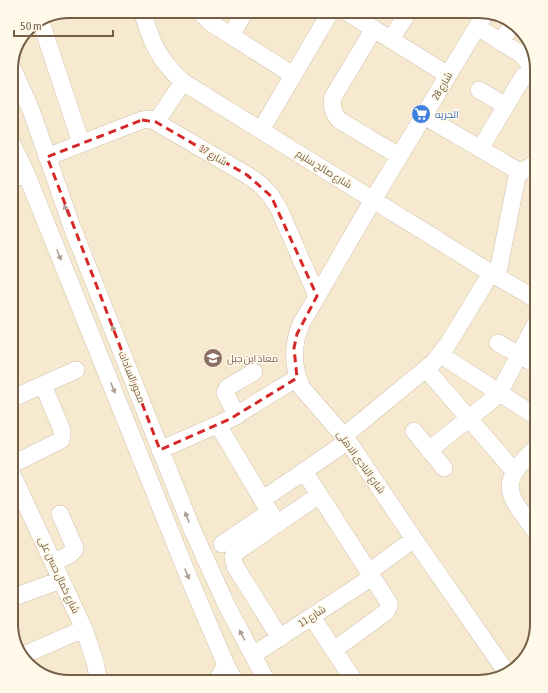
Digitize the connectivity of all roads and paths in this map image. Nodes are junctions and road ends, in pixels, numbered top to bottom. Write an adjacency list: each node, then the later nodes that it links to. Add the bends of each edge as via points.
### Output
1 (144, 18): 20 (street, شارع صالح سليم, via 159,55)
2 (206, 18): 12 (street)
3 (241, 18): 12 (street)
4 (327, 18): 17 (street)
5 (357, 18): 10 (street)
6 (404, 18): 13 (street)
7 (482, 18): 9 (street, شارع 28)
8 (42, 26): 26 (street)
9 (477, 27): 14 (street); 18 (street, شارع 28)
10 (374, 29): 13 (street); 28 (street, via 333,97 332,106 339,120)
11 (509, 29): 14 (street)
12 (231, 36): 17 (street)
13 (391, 39): 18 (street)
14 (501, 42): 15 (street)
15 (530, 65)
16 (530, 74): 22 (street, via 523,77)
17 (293, 75): 25 (street)
18 (448, 75): 23 (street, شارع 28)
19 (18, 81): 29 (street, محور السادات, via 31,110)
20 (183, 82): 24 (street); 25 (street, شارع صالح سليم)
21 (479, 90): 22 (street)
22 (506, 106): 27 (street)
23 (424, 116): 27 (street); 28 (street, شارع 28)
24 (156, 122): 26 (street, شارع 17, via 150,119 142,120); 35 (street, شارع 17, via 260,184 271,196 286,224)
25 (261, 130): 33 (street, شارع صالح سليم)
26 (81, 143): 29 (street, شارع 17)
27 (480, 149): 31 (street)
28 (399, 156): 33 (street, شارع 28)
29 (46, 157): 55 (street, محور السادات, one-way to 29)
30 (530, 167): 31 (street)
31 (520, 172): 34 (street)
32 (19, 176): 79 (street, one-way to 79)
33 (373, 200): 34 (street, شارع صالح سليم); 35 (street, شارع النادى الاهلى)
34 (494, 275): 36 (street, شارع صالح سليم); 39 (street)
35 (317, 296): 45 (street, شارع النادى الاهلى, via 297,334 294,348)
36 (530, 296)
37 (530, 334): 40 (street)
38 (498, 343): 40 (street)
39 (441, 355): 43 (street); 47 (street)
40 (519, 355): 41 (street); 47 (street)
41 (530, 361)
42 (76, 370): 46 (street)
43 (427, 370): 51 (street); 54 (street)
44 (254, 372): 50 (street, via 226,389 225,393)
45 (297, 378): 50 (street); 54 (street, شارع النادى الاهلى, via 302,388)
46 (43, 385): 48 (street); 58 (street, via 62,435 56,443)
47 (499, 393): 49 (street); 51 (street)
48 (18, 396)
49 (530, 413)
50 (236, 416): 52 (street)
51 (469, 418): 56 (street); 61 (street)
52 (218, 425): 55 (street); 64 (street)
53 (414, 431): 56 (street)
54 (346, 439): 60 (street); 67 (street, شارع النادى الاهلى)
55 (160, 450): 78 (street, محور السادات, one-way to 55, via 203,554)
56 (429, 450): 59 (street)
57 (530, 454): 61 (street)
58 (18, 462)
59 (444, 468)
60 (304, 471): 63 (street); 64 (street)
61 (514, 471): 66 (street, via 510,481 510,492)
62 (18, 487): 69 (street, شارع كمال حسن على)
63 (319, 496): 64 (street); 70 (street)
64 (270, 512): 68 (street); 75 (street, via 235,553 233,561)
65 (60, 514): 69 (street, via 75,548 70,554)
66 (530, 524)
67 (414, 539): 70 (street, شارع 11); 80 (street, شارع النادى الاهلى)
68 (222, 544)
69 (53, 562): 71 (street, شارع كمال حسن على)
70 (370, 575): 73 (street, شارع 11); 76 (street, via 389,603 388,609)
71 (61, 580): 72 (street); 74 (street, شارع كمال حسن على)
72 (18, 592)
73 (312, 617): 75 (street, شارع 11); 76 (street)
74 (84, 629): 77 (street); 81 (street, شارع كمال حسن على)
75 (280, 638): 78 (street, شارع 11)
76 (334, 650): 85 (street)
77 (28, 653)
78 (253, 655): 84 (street, محور السادات)
79 (226, 665): 82 (street); 83 (street)
80 (504, 668)
81 (97, 675)
82 (220, 675)
83 (231, 675)
84 (263, 675)
85 (351, 675)

